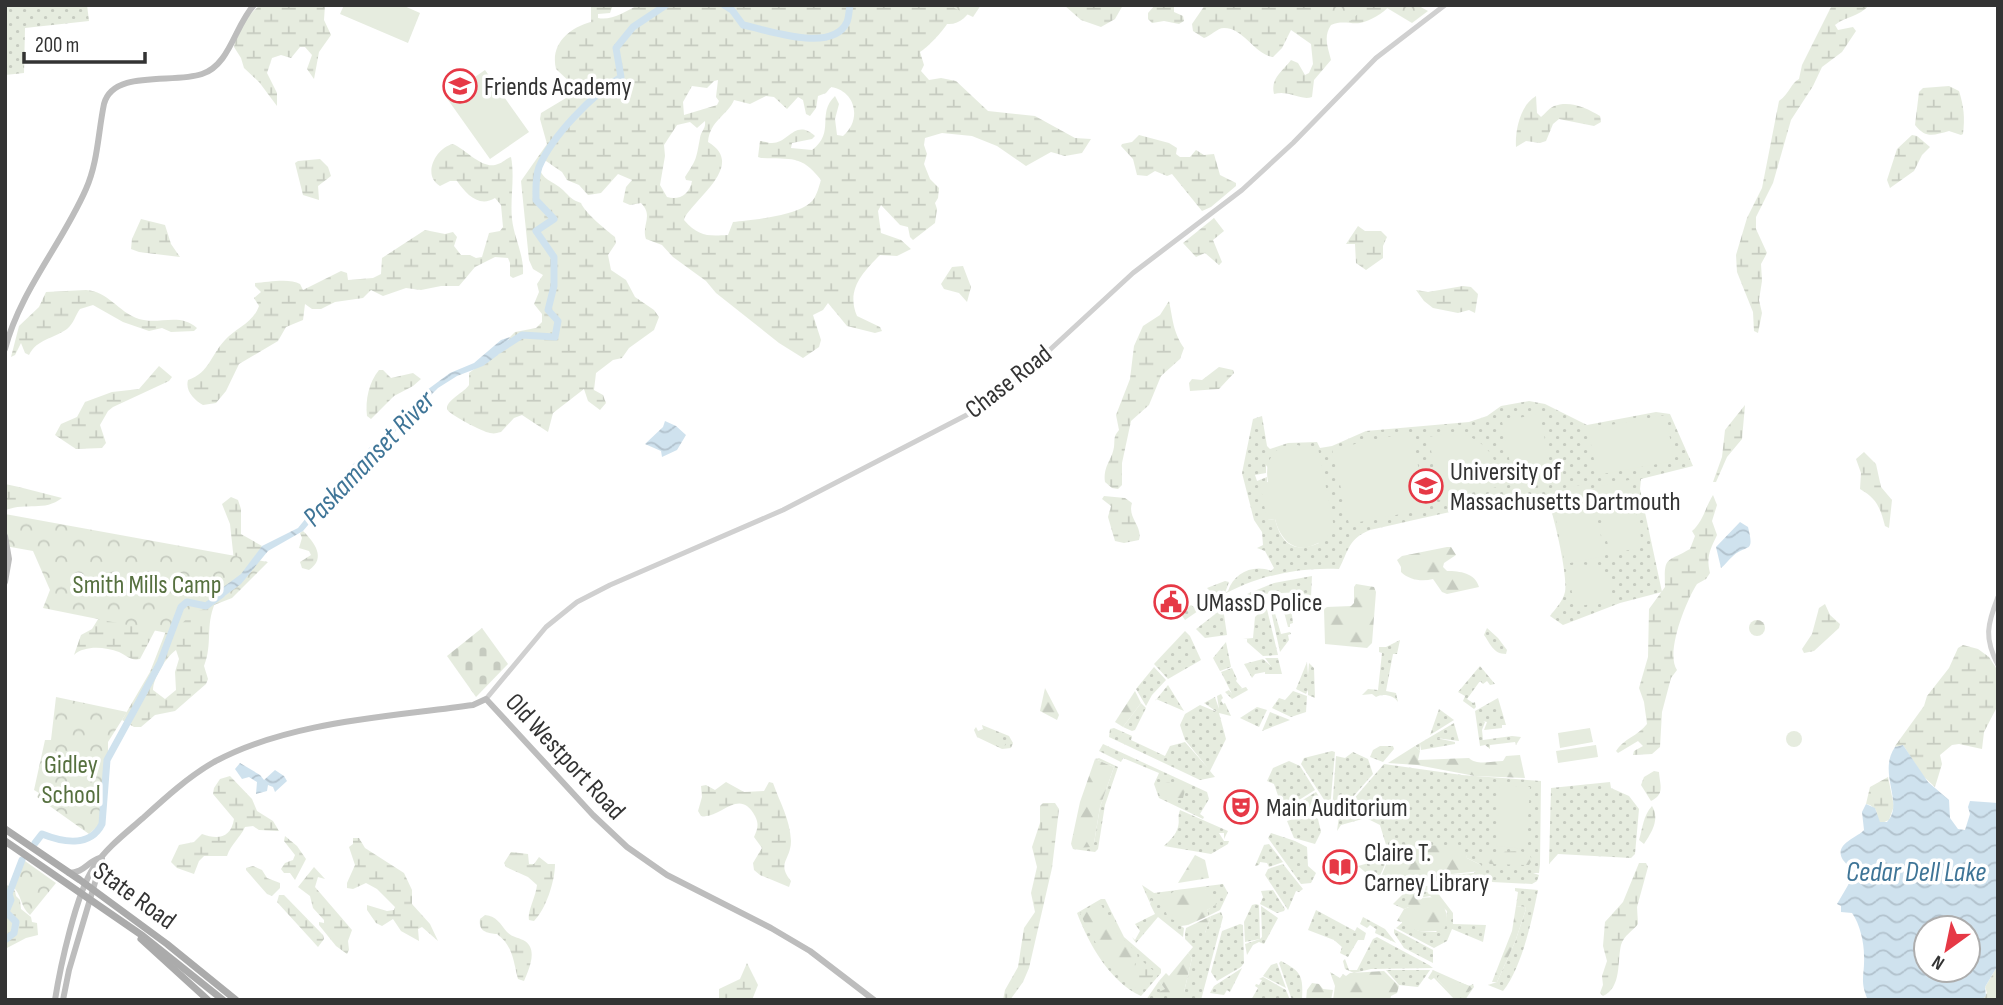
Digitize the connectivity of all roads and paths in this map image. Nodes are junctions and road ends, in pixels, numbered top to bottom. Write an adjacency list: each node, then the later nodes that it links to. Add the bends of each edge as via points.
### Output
1 (254, 5): 3 (main road, via 222,59 208,72 122,84 108,93 90,179 61,240 22,304)
2 (1445, 5): 8 (street, Chase Road, via 1376,58 1242,190 1133,273 984,406 783,510 577,602 546,627)
3 (5, 349)
4 (5, 536): 5 (main road, via 9,559)
5 (5, 582)
6 (1998, 597): 7 (street, via 1987,627)
7 (1998, 665)
8 (486, 699): 11 (main road, Old Westport Road, via 473,705 303,730 243,748 177,788); 21 (main road, Old Westport Road, via 627,847 667,875 810,951)
9 (5, 829): 12 (main road, State Road)
10 (5, 841): 14 (main road, State Road)
11 (102, 858): 12 (main road, via 80,872); 13 (main road, Old Westport Road)
12 (69, 873): 13 (main road, State Road)
13 (89, 887): 14 (main road, Old Westport Road); 20 (main road, State Road)
14 (86, 895): 15 (main road, State Road); 16 (main road, via 64,956); 17 (main road)
15 (131, 928): 18 (main road); 19 (main road, State Road)
16 (55, 1000)
17 (64, 1000)
18 (208, 1000)
19 (222, 1000)
20 (236, 1000)
21 (874, 1000)

